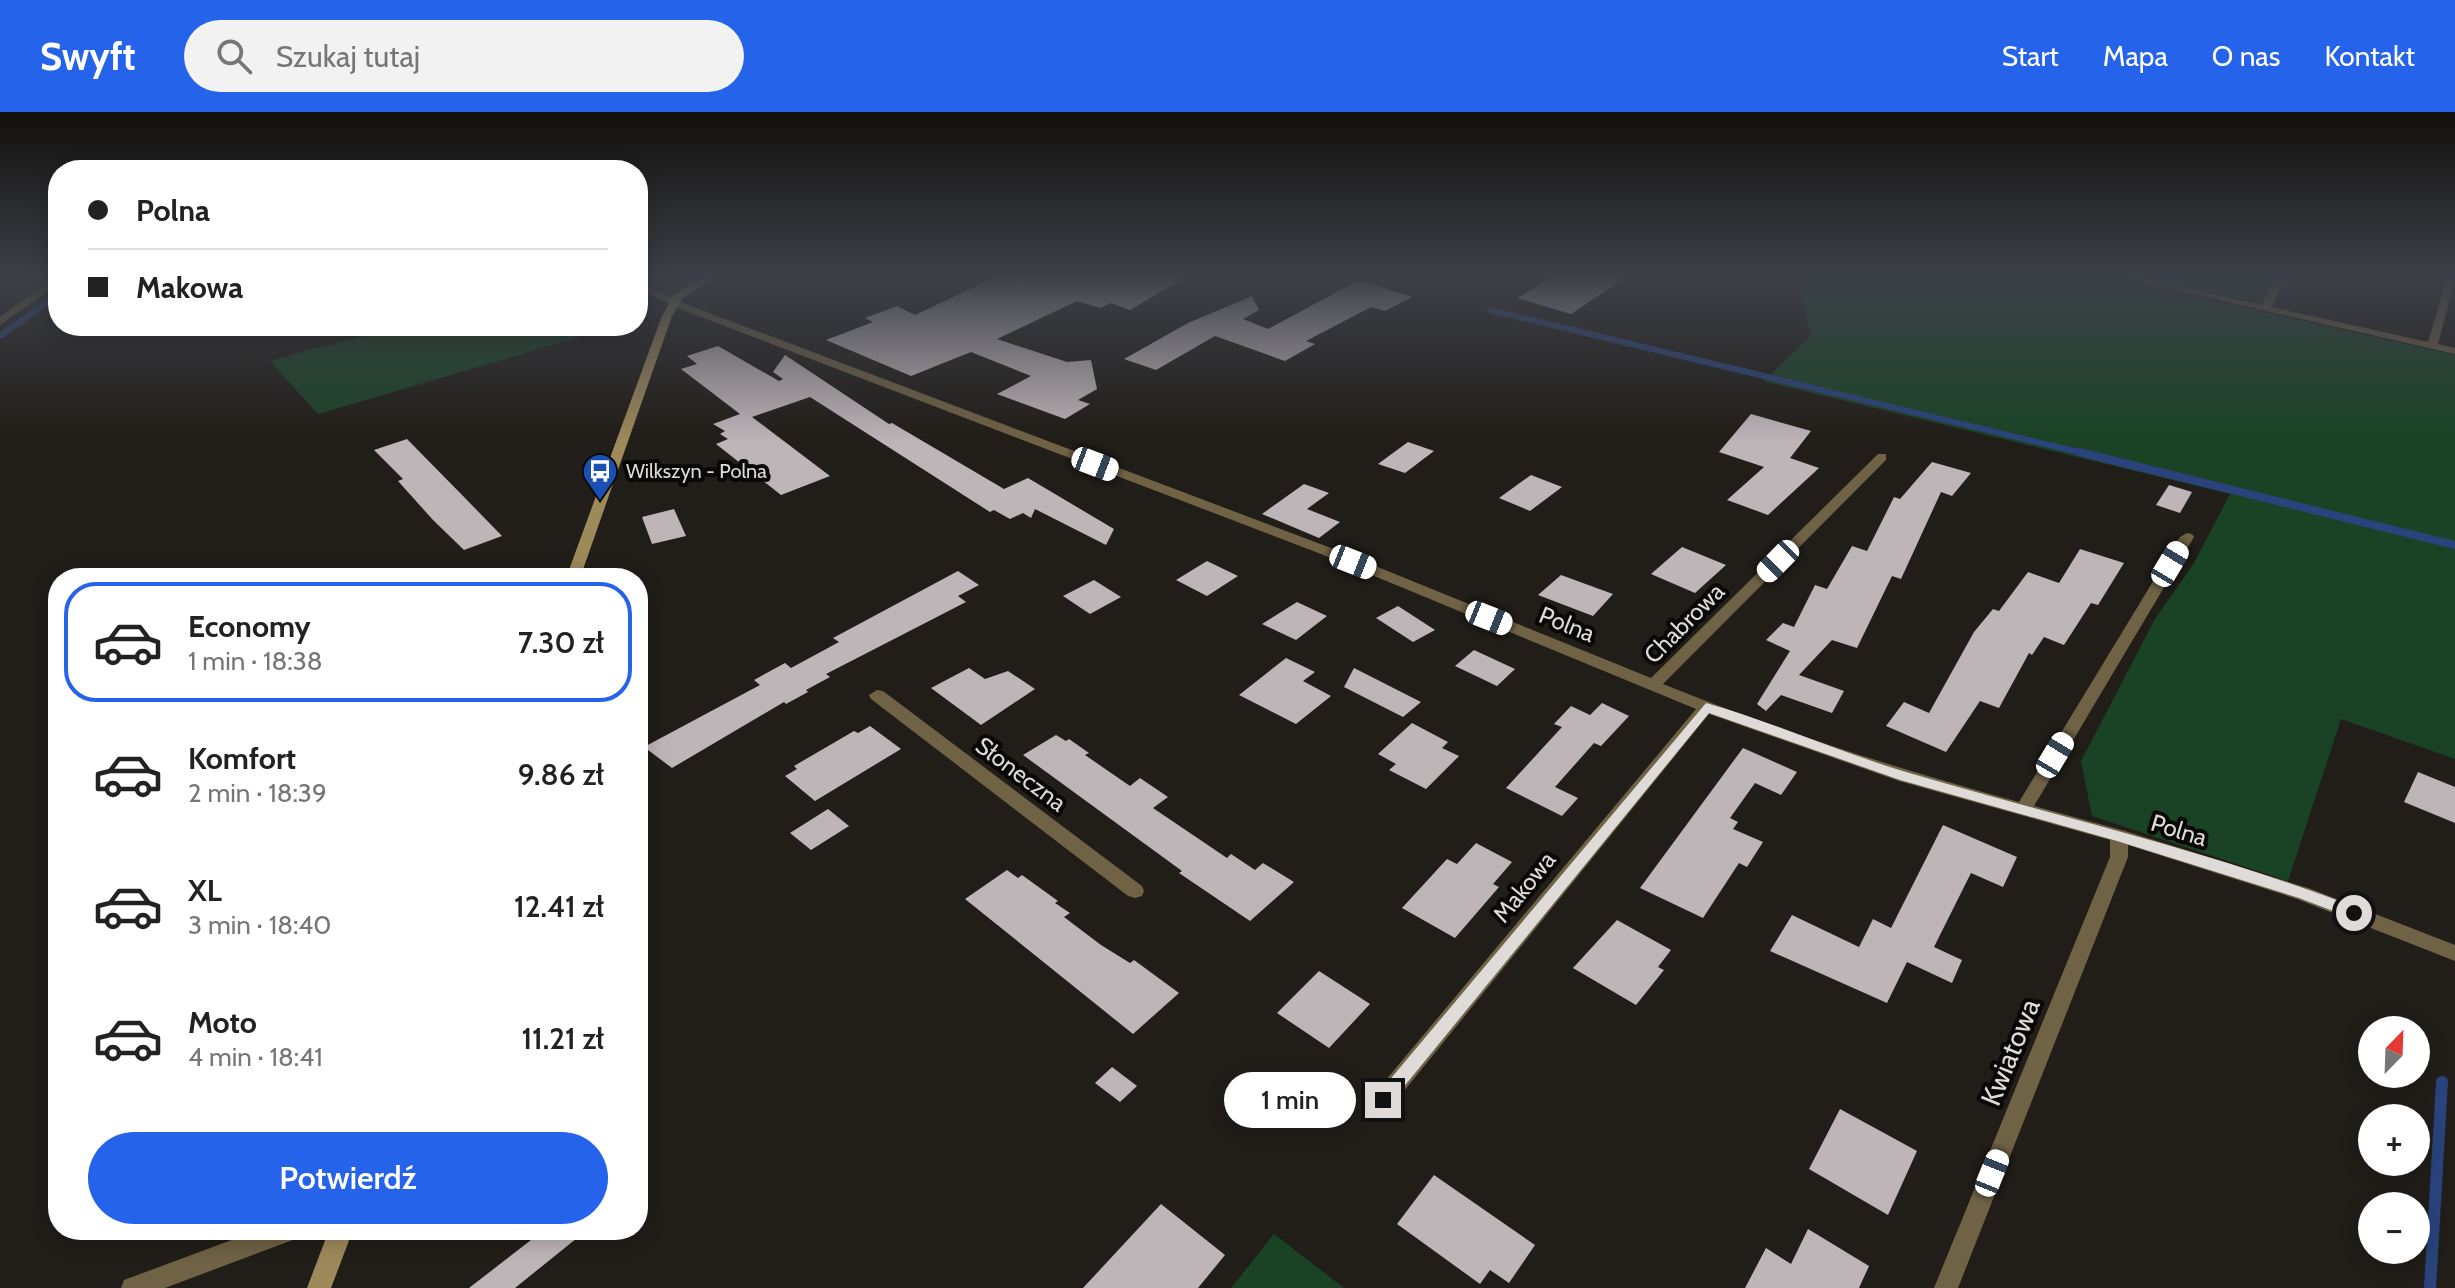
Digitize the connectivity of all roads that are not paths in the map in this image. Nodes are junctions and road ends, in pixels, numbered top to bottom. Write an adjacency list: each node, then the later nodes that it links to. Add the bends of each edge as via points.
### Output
1 (663, 333): 9 (street)
2 (753, 333): 10 (street, Polna, via 1326,551)
3 (2375, 333): 5 (street)
4 (2436, 333): 5 (street)
5 (2432, 346): 6 (street)
6 (2455, 351)
7 (1882, 457): 10 (street, Chabrowa)
8 (2187, 537): 13 (street)
9 (577, 568)
10 (1653, 685): 12 (street, Polna)
11 (877, 695): 15 (street, Słoneczna)
12 (1706, 707): 13 (street, Polna, via 1905,777); 17 (street, Makowa)
13 (2023, 810): 14 (street, Polna)
14 (2119, 836): 16 (street, Polna, via 2304,894); 22 (street, Kwiatowa, via 2119,857)
15 (1135, 891)
16 (2455, 953)
17 (1383, 1100)
18 (263, 1240): 20 (street)
19 (337, 1240): 21 (street)
20 (133, 1288)
21 (319, 1288)
22 (1946, 1288)

